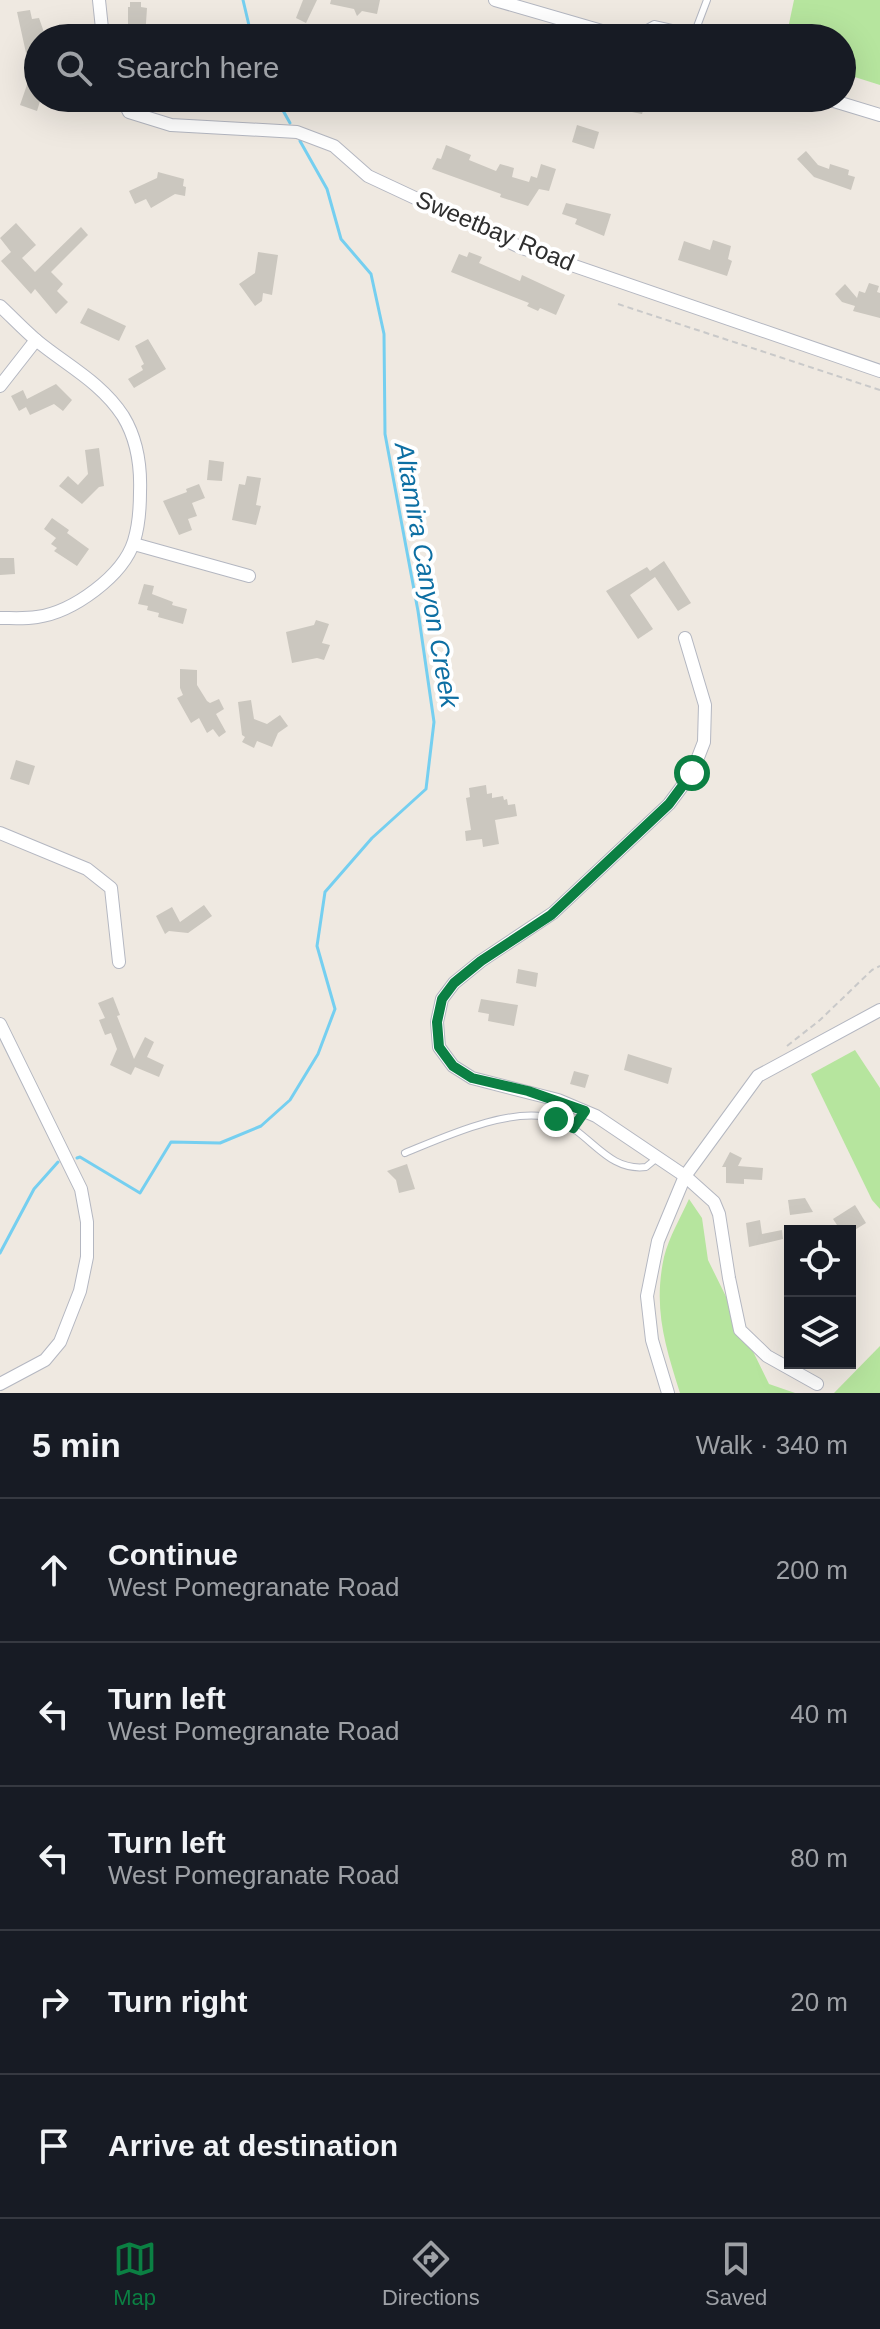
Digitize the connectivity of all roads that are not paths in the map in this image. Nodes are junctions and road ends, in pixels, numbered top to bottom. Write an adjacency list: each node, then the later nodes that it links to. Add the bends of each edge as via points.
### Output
1 (99, 0): 4 (street)
2 (495, 0): 5 (street)
3 (707, 0): 6 (lane)
4 (102, 24)
5 (578, 24)
6 (698, 24)
7 (856, 108): 9 (street)
8 (129, 112): 12 (street, Sweetbay Road, via 171,125 297,132 334,146 368,176 522,248)
9 (880, 115)
10 (0, 306): 11 (street)
11 (36, 340): 13 (street); 14 (street, via 92,380 127,426 137,447 141,478)
12 (880, 371)
13 (0, 386)
14 (134, 544): 15 (street); 16 (street, via 108,578 65,609 39,617)
15 (249, 576)
16 (0, 618)
17 (685, 638): 22 (street, via 705,705 704,742 692,773 669,804 551,915 454,983 442,999 437,1022 439,1047 453,1066 472,1078)
18 (0, 833): 19 (street, via 87,869 111,888)
19 (119, 962)
20 (880, 1010): 26 (street, via 758,1076)
21 (0, 1024): 27 (street, via 81,1189 87,1257 60,1342 45,1360)
22 (585, 1111): 23 (lane); 25 (street)
23 (573, 1128): 24 (lane, via 556,1119 526,1116); 25 (lane, via 618,1165 646,1167)
24 (405, 1153)
25 (657, 1157): 26 (street)
26 (685, 1176): 28 (street, via 714,1202 719,1214 740,1330 767,1356); 29 (street, via 658,1241 647,1296 652,1340)
27 (0, 1384)
28 (817, 1384)
29 (668, 1393)

